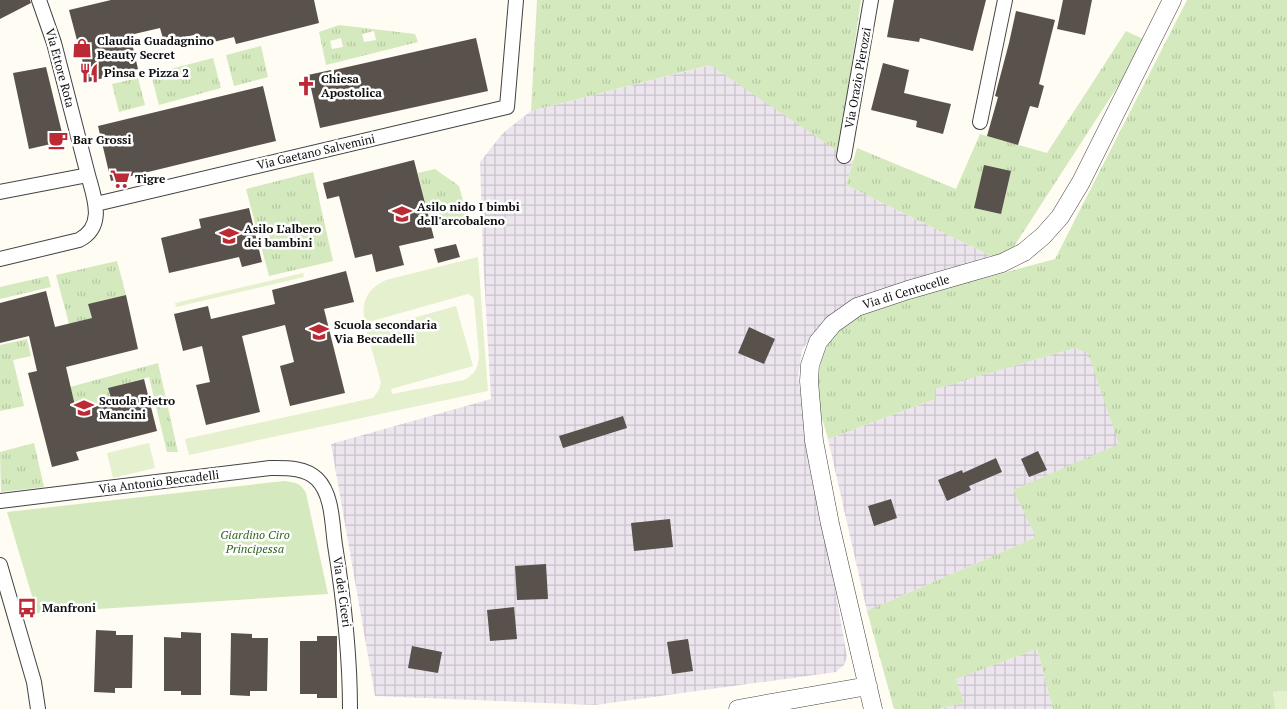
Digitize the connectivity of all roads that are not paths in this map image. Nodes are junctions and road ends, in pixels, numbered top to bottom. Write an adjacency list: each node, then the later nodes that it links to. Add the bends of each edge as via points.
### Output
1 (39, 0): 8 (street, Via Ettore Rota, via 54,43)
2 (516, 0): 10 (street, Via Gaetano Salvemini, via 507,107)
3 (871, 0): 7 (street, Via Orazio Pierozzi)
4 (1005, 0): 6 (street)
5 (1172, 0): 15 (street, Via di Centocelle, via 1082,182 1060,217 1043,236 1024,252 1002,263 857,307 833,324 818,342 810,365 809,381 814,441)
6 (980, 122)
7 (844, 156)
8 (88, 175): 9 (street); 10 (street, Via Ettore Rota)
9 (0, 192)
10 (96, 204): 11 (street, via 94,226 85,237)
11 (0, 259)
12 (316, 478): 13 (street, Via Antonio Beccadelli, via 296,469 270,468); 17 (street, Via dei Ciceri, via 329,504 343,596 348,636)
13 (0, 501)
14 (0, 565): 16 (street, via 34,682)
15 (868, 686): 18 (street); 19 (street, Via di Centocelle)
16 (38, 709)
17 (350, 709)
18 (738, 709)
19 (873, 709)

